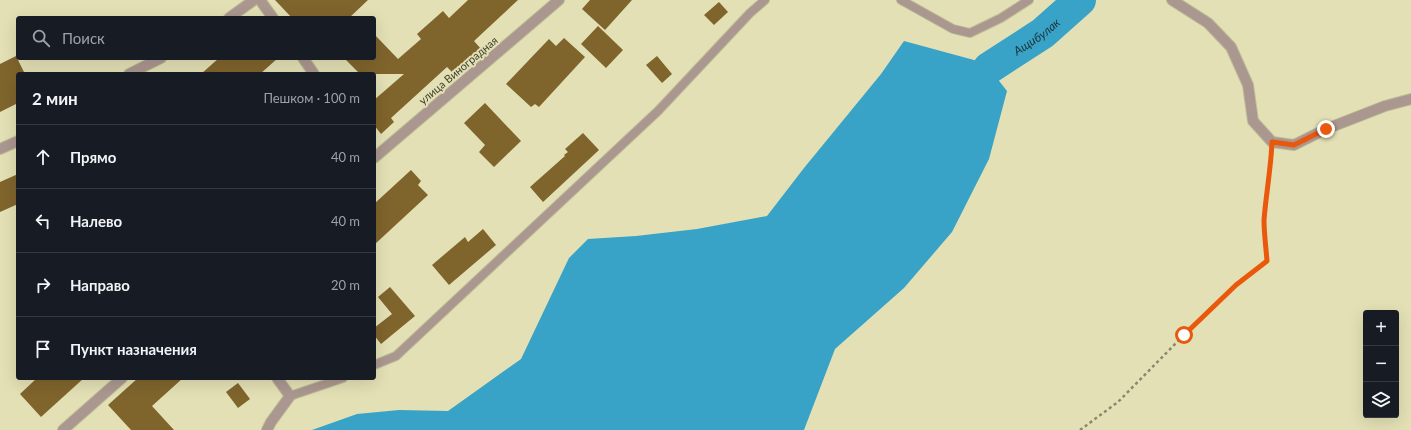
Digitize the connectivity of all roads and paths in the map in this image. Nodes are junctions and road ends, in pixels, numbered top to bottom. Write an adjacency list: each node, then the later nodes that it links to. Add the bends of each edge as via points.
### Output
1 (254, 0): 8 (street)
2 (260, 0): 9 (street)
3 (559, 0): 18 (street, улица Виноградная)
4 (765, 0): 19 (lane, via 658,111 577,188 396,356)
5 (901, 0): 6 (lane, via 953,29 970,33 1001,18)
6 (1029, 0)
7 (1172, 0): 16 (street, via 1208,23 1231,47 1248,85 1252,121)
8 (232, 16)
9 (272, 16)
10 (157, 60): 12 (street)
11 (304, 60): 13 (street)
12 (133, 72)
13 (313, 72)
14 (1411, 99): 16 (street, via 1326,129 1294,145)
15 (16, 142): 17 (street)
16 (1272, 142): 26 (path, via 1264,222 1267,261 1236,285 1118,402)
17 (0, 149)
18 (376, 155)
19 (376, 364)
20 (120, 380): 24 (street)
21 (278, 380): 23 (street)
22 (337, 380): 23 (lane)
23 (290, 396): 25 (street)
24 (63, 430)
25 (267, 430)
26 (1080, 430)

